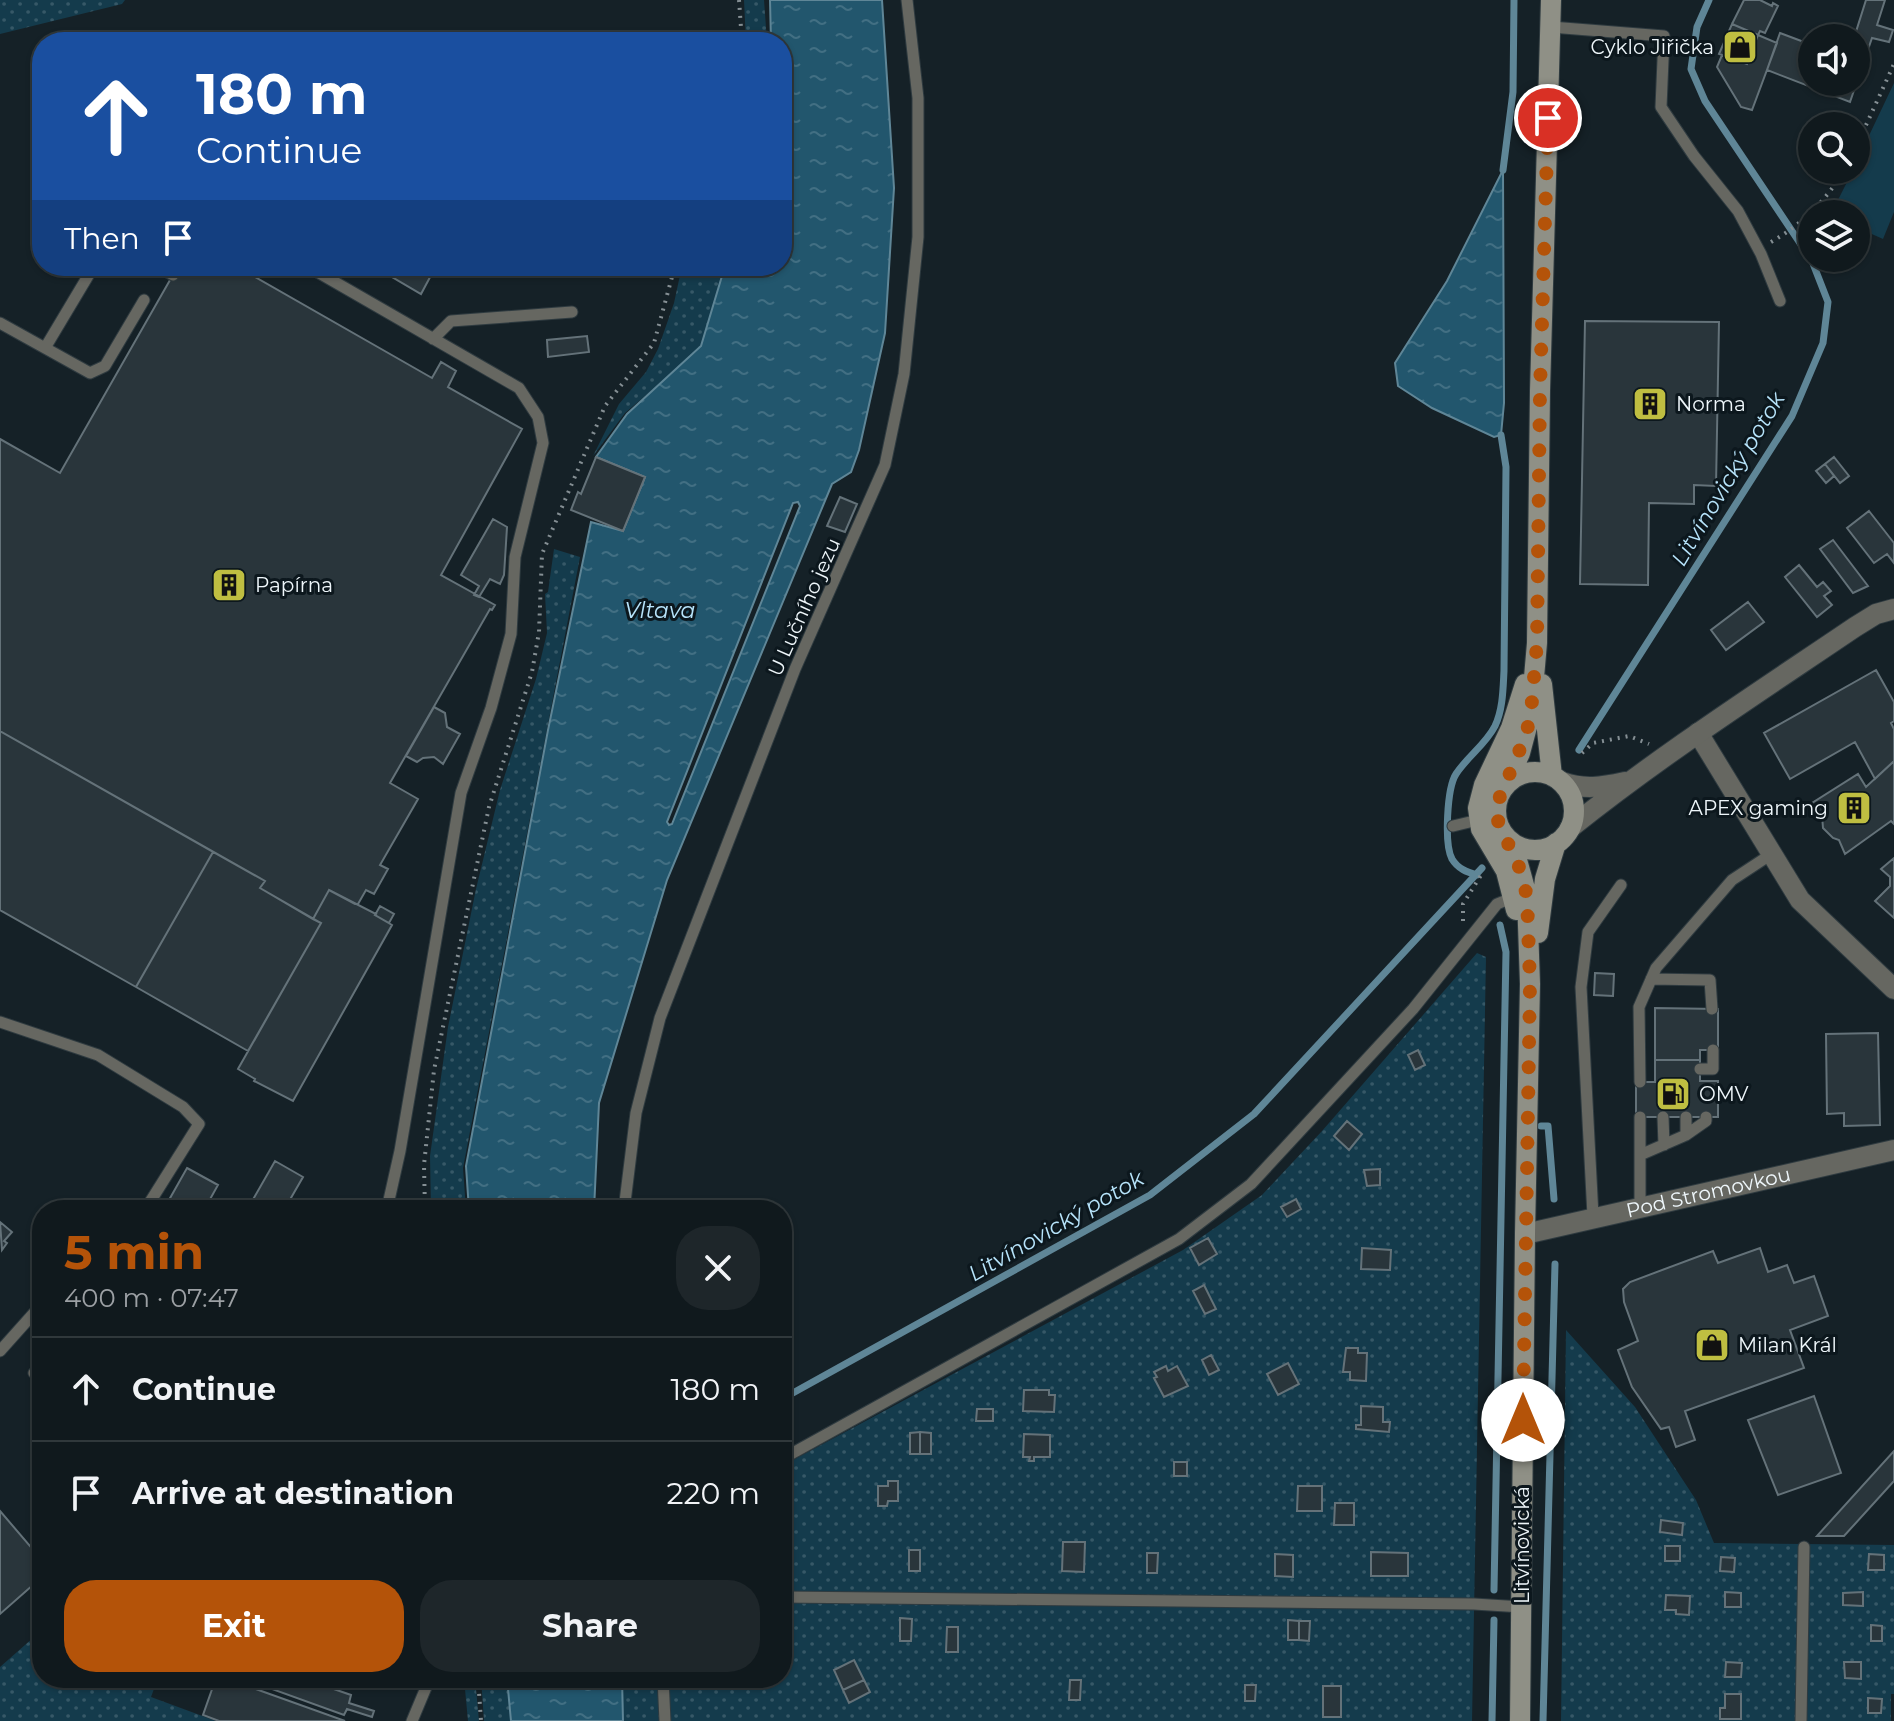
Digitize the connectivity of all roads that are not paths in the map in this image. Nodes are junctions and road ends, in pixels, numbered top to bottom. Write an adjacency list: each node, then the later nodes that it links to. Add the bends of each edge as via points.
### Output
1 (907, 0): 46 (lane, U Lučního jezu, via 918,98 918,237 904,374 885,465 795,669 660,1018 636,1113)
2 (1551, 0): 3 (main road)
3 (1551, 27): 7 (lane, via 1664,36 1661,107 1738,211); 13 (main road)
4 (88, 276): 11 (lane)
5 (324, 276): 10 (lane)
6 (144, 300): 11 (lane, via 105,366 90,373)
7 (1780, 301)
8 (572, 312): 10 (lane, via 451,321)
9 (0, 323): 11 (lane)
10 (433, 339): 45 (lane, via 519,388 538,417 543,443 515,557 511,634 461,793)
11 (45, 348)
12 (1894, 609): 14 (street, via 1855,627)
13 (1537, 643): 15 (main road); 17 (main road, via 1531,712); 18 (main road, via 1511,728 1480,796)
14 (1698, 733): 16 (street); 23 (street)
15 (1557, 779): 16 (street, via 1589,788); 17 (main road, via 1532,772); 20 (main road, via 1572,798)
16 (1629, 781): 20 (street)
17 (1505, 786): 21 (main road, via 1496,806)
18 (1478, 820): 19 (lane); 25 (main road)
19 (1453, 826)
20 (1570, 828): 22 (main road)
21 (1505, 836): 22 (main road, via 1535,850); 27 (main road, Litvínovická, via 1525,888)
22 (1556, 843): 27 (main road, Litvínovická, via 1545,879)
23 (1773, 853): 26 (lane, via 1732,880); 28 (street, via 1800,900)
24 (1621, 885): 48 (lane, via 1588,932 1581,987)
25 (1514, 897): 27 (main road); 52 (lane, via 1497,904 1413,1009 1251,1184 1179,1239)
26 (1651, 979): 29 (lane, via 1710,980); 32 (lane, via 1639,1007)
27 (1530, 984): 49 (main road, Litvínovická)
28 (1894, 989)
29 (1712, 1009)
30 (0, 1022): 44 (lane, via 98,1055 183,1107 199,1124)
31 (1713, 1050): 34 (lane, via 1713,1069)
32 (1640, 1069): 33 (lane); 35 (lane)
33 (1655, 1069)
34 (1703, 1073)
35 (1640, 1082)
36 (1640, 1117): 43 (lane)
37 (1663, 1117): 41 (lane)
38 (1686, 1117): 40 (lane)
39 (1706, 1117): 40 (lane)
40 (1686, 1135): 41 (lane)
41 (1664, 1145): 43 (lane)
42 (1894, 1150): 47 (street, Pod Stromovkou)
43 (1640, 1155): 47 (lane)
44 (151, 1200)
45 (389, 1200)
46 (625, 1200)
47 (1640, 1207): 48 (street, Pod Stromovkou)
48 (1593, 1216): 49 (street, Pod Stromovkou)
49 (1525, 1234): 55 (main road, Litvínovická)
50 (32, 1315): 51 (lane)
51 (0, 1351)
52 (792, 1453)
53 (1804, 1547): 61 (lane)
54 (792, 1597): 55 (lane)
55 (1522, 1607): 60 (main road, Litvínovická)
56 (426, 1688): 58 (lane)
57 (663, 1688): 59 (lane)
58 (412, 1721)
59 (665, 1721)
60 (1520, 1721)
61 (1801, 1721)

